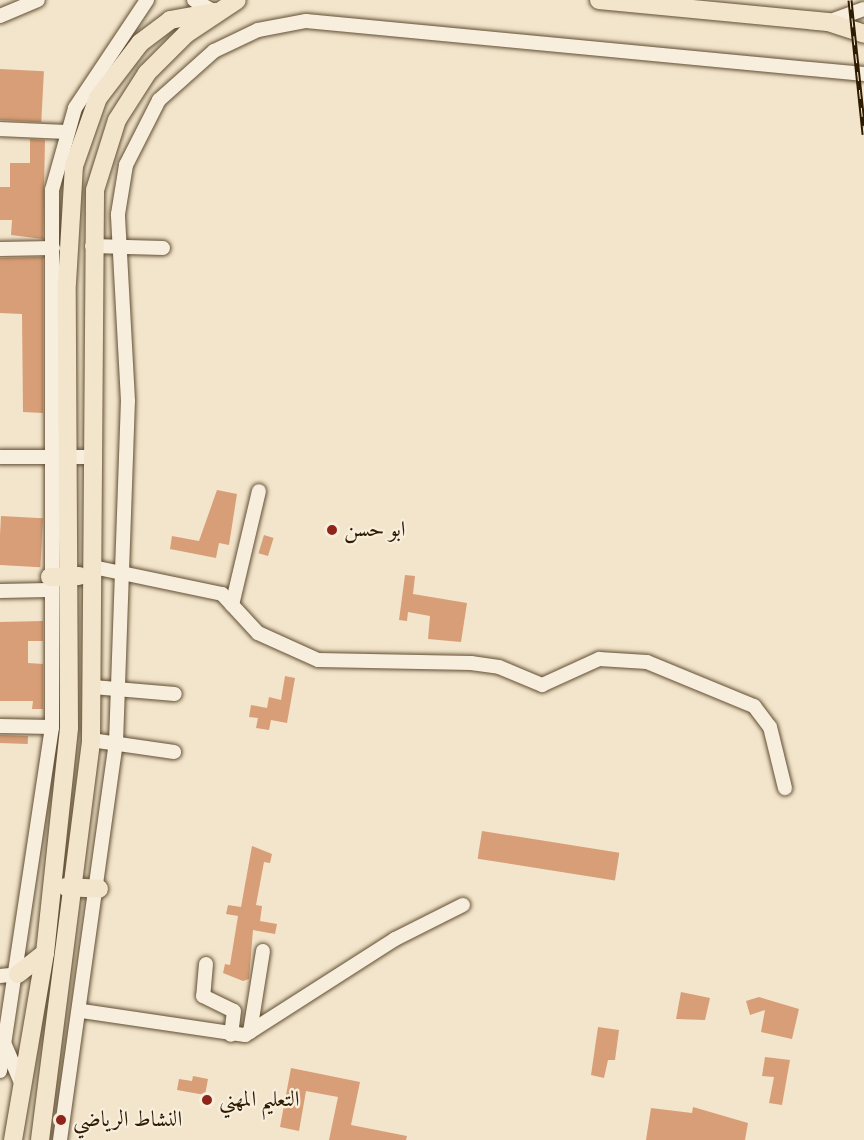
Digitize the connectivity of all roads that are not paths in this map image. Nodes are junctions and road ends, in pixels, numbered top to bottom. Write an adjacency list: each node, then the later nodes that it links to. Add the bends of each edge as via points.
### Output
1 (38, 0): 8 (street)
2 (147, 0): 13 (street, via 88,84)
3 (194, 0): 7 (street)
4 (237, 0): 7 (main road)
5 (599, 0): 9 (main road)
6 (864, 9): 9 (street)
7 (215, 12): 14 (main road, via 159,59 117,120 97,181); 19 (main road, via 192,13 159,25 98,98 74,166)
8 (0, 16)
9 (828, 22): 10 (main road)
10 (864, 34)
11 (864, 74): 15 (street, via 330,20 282,24 213,51 159,100 126,165)
12 (0, 129): 13 (street)
13 (65, 132): 18 (street, via 52,190)
14 (92, 246): 15 (street); 20 (main road)
15 (118, 246): 16 (street); 25 (street, via 128,401)
16 (163, 248)
17 (0, 249): 18 (street)
18 (52, 249): 19 (street)
19 (60, 283): 20 (main road); 23 (main road)
20 (93, 283): 22 (main road)
21 (0, 457): 23 (street)
22 (93, 457): 23 (street); 26 (main road)
23 (60, 458): 27 (main road); 28 (street)
24 (259, 491): 30 (street)
25 (121, 570): 26 (street); 30 (street, via 222,594); 32 (street)
26 (93, 572): 27 (main road); 31 (main road)
27 (68, 576): 28 (main road); 40 (main road, via 69,728)
28 (50, 584): 29 (street); 35 (street)
29 (0, 591)
30 (232, 605): 39 (street, via 258,633 318,660 471,663 499,667 542,685 599,659 647,662 754,706 770,727)
31 (93, 687): 32 (street); 36 (main road)
32 (120, 689): 33 (street); 37 (street)
33 (175, 694)
34 (0, 726): 35 (street)
35 (52, 727): 47 (street)
36 (91, 740): 37 (street); 41 (main road)
37 (116, 744): 38 (street); 42 (street)
38 (174, 752)
39 (785, 788)
40 (52, 886): 41 (main road); 45 (main road)
41 (75, 888): 42 (main road); 56 (main road)
42 (99, 889): 48 (street)
43 (463, 905): 50 (street, via 395,939)
44 (263, 951): 50 (street)
45 (45, 953): 47 (main road); 54 (main road)
46 (206, 964): 51 (street, via 203,996 234,1011)
47 (9, 975): 52 (street)
48 (82, 1011): 51 (street); 59 (street)
49 (0, 1028): 52 (street)
50 (250, 1032): 51 (street)
51 (231, 1035)
52 (5, 1044): 53 (street); 54 (street)
53 (0, 1071)
54 (23, 1086): 55 (main road)
55 (19, 1108): 56 (main road); 57 (main road)
56 (44, 1113): 58 (main road)
57 (13, 1140)
58 (40, 1140)
59 (60, 1140)

